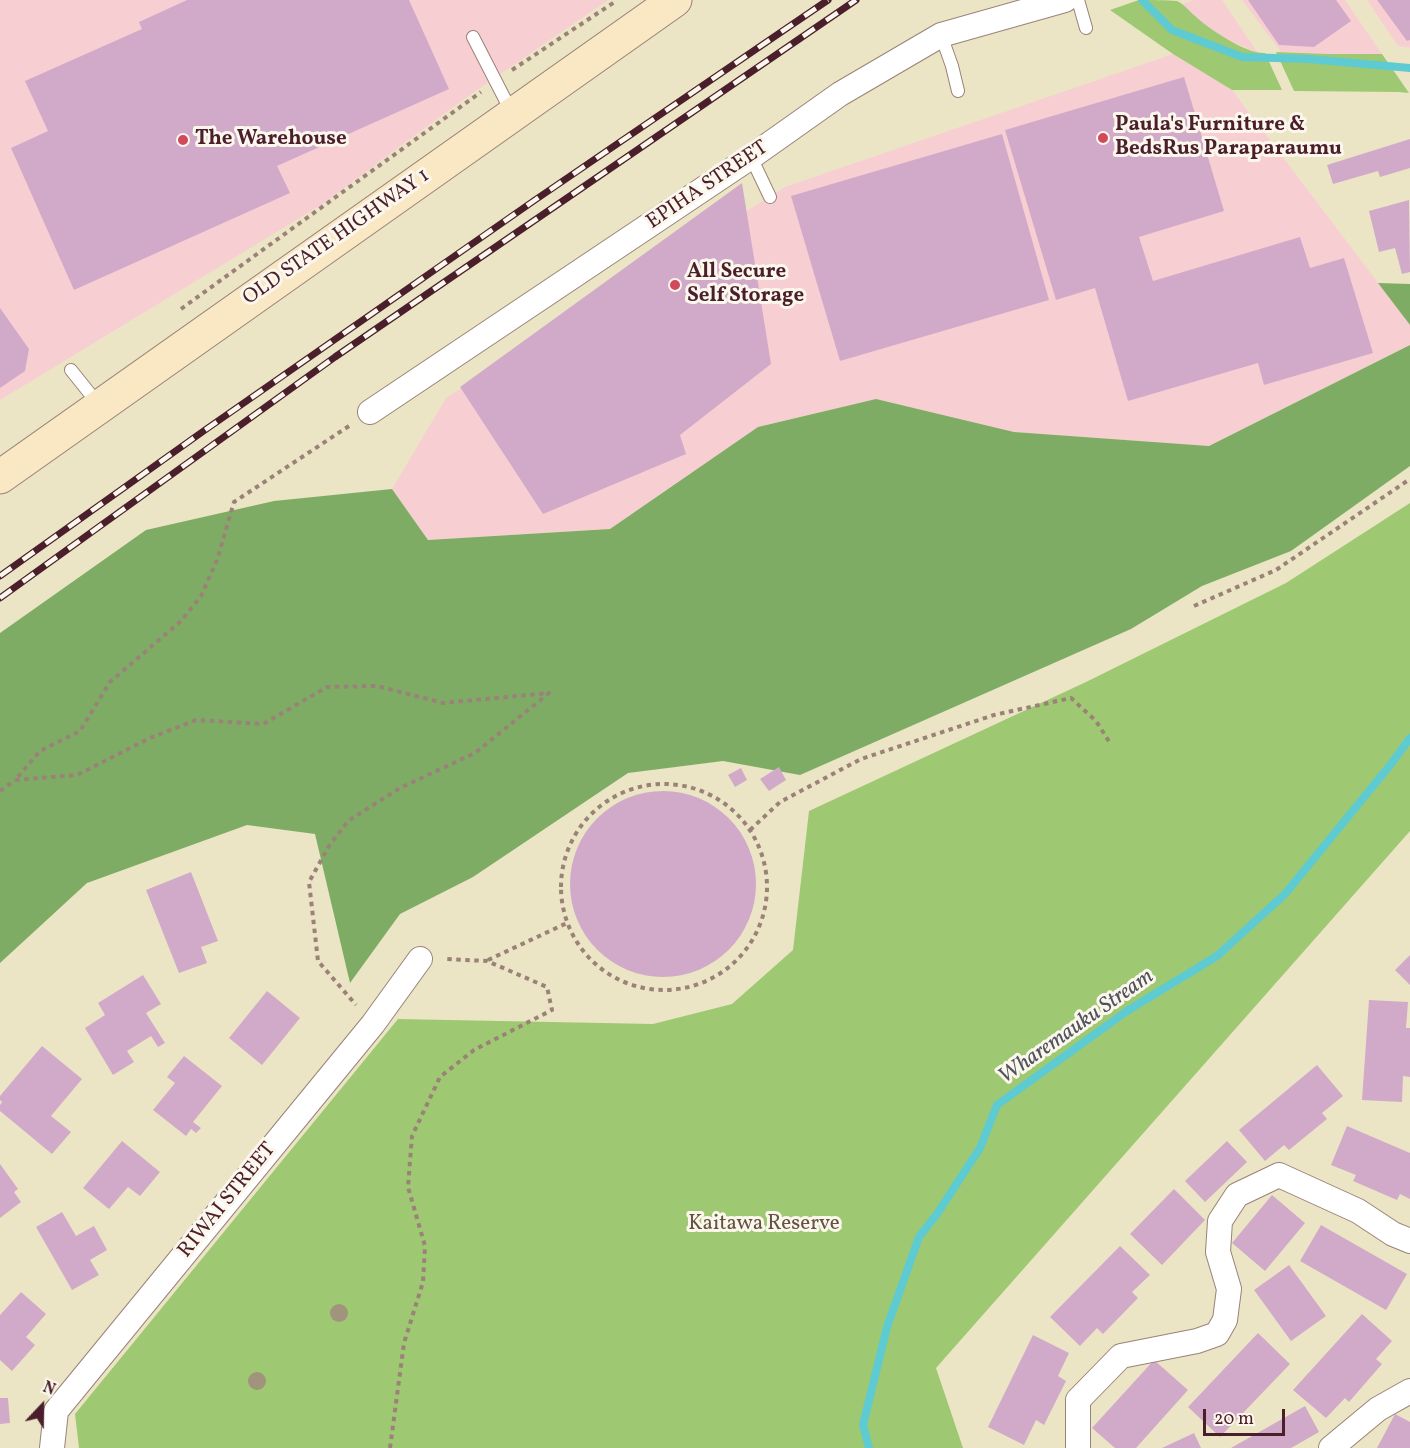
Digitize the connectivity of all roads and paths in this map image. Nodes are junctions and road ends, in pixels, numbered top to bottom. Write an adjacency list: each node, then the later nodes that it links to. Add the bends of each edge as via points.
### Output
1 (618, 0): 8 (path)
2 (675, 0): 10 (main road, OLD STATE HIGHWAY 1)
3 (1065, 0): 6 (street, EPIHA STREET)
4 (1078, 0): 5 (lane)
5 (1086, 28)
6 (940, 35): 9 (lane); 11 (street, EPIHA STREET, via 840,94)
7 (473, 38): 8 (lane)
8 (496, 82): 10 (lane); 13 (path)
9 (958, 91)
10 (513, 114): 15 (main road, OLD STATE HIGHWAY 1)
11 (751, 157): 12 (lane); 16 (street, EPIHA STREET)
12 (770, 197)
13 (176, 312)
14 (71, 370): 15 (lane)
15 (100, 406): 17 (main road, OLD STATE HIGHWAY 1)
16 (370, 412): 21 (path, via 234,502 217,560 201,596 181,621 110,682 80,730 40,751)
17 (0, 477)
18 (1410, 479): 19 (path, via 1276,570)
19 (1194, 606)
20 (1110, 743): 23 (path, via 1096,721 1071,698 994,716 861,759 780,802)
21 (15, 780): 22 (path); 27 (path, via 77,775 196,720 262,724 327,687 377,686 443,703 549,693 475,753 400,788 348,821 309,882 318,961)
22 (0, 791)
23 (750, 830): 24 (path, via 727,805 698,789 664,784 632,789 602,804 579,828 564,858 560,891); 24 (path, via 764,861 765,907 759,930 739,959 712,980 678,990 643,989 611,976 584,953)
24 (567, 923): 26 (path)
25 (420, 959): 26 (path); 27 (street, RIWAI STREET)
26 (487, 961): 31 (path, via 547,987 552,1011 474,1050 440,1077 412,1136 408,1187 425,1246 423,1282 404,1343)
27 (373, 1024): 30 (street, RIWAI STREET, via 56,1411)
28 (1410, 1241): 32 (street, via 1358,1211 1279,1175 1237,1195 1220,1221 1218,1252 1229,1288 1225,1320 1217,1334 1121,1356 1078,1400)
29 (1410, 1391): 33 (street, via 1378,1409)
30 (52, 1448)
31 (390, 1448)
32 (1078, 1448)
33 (1331, 1448)

